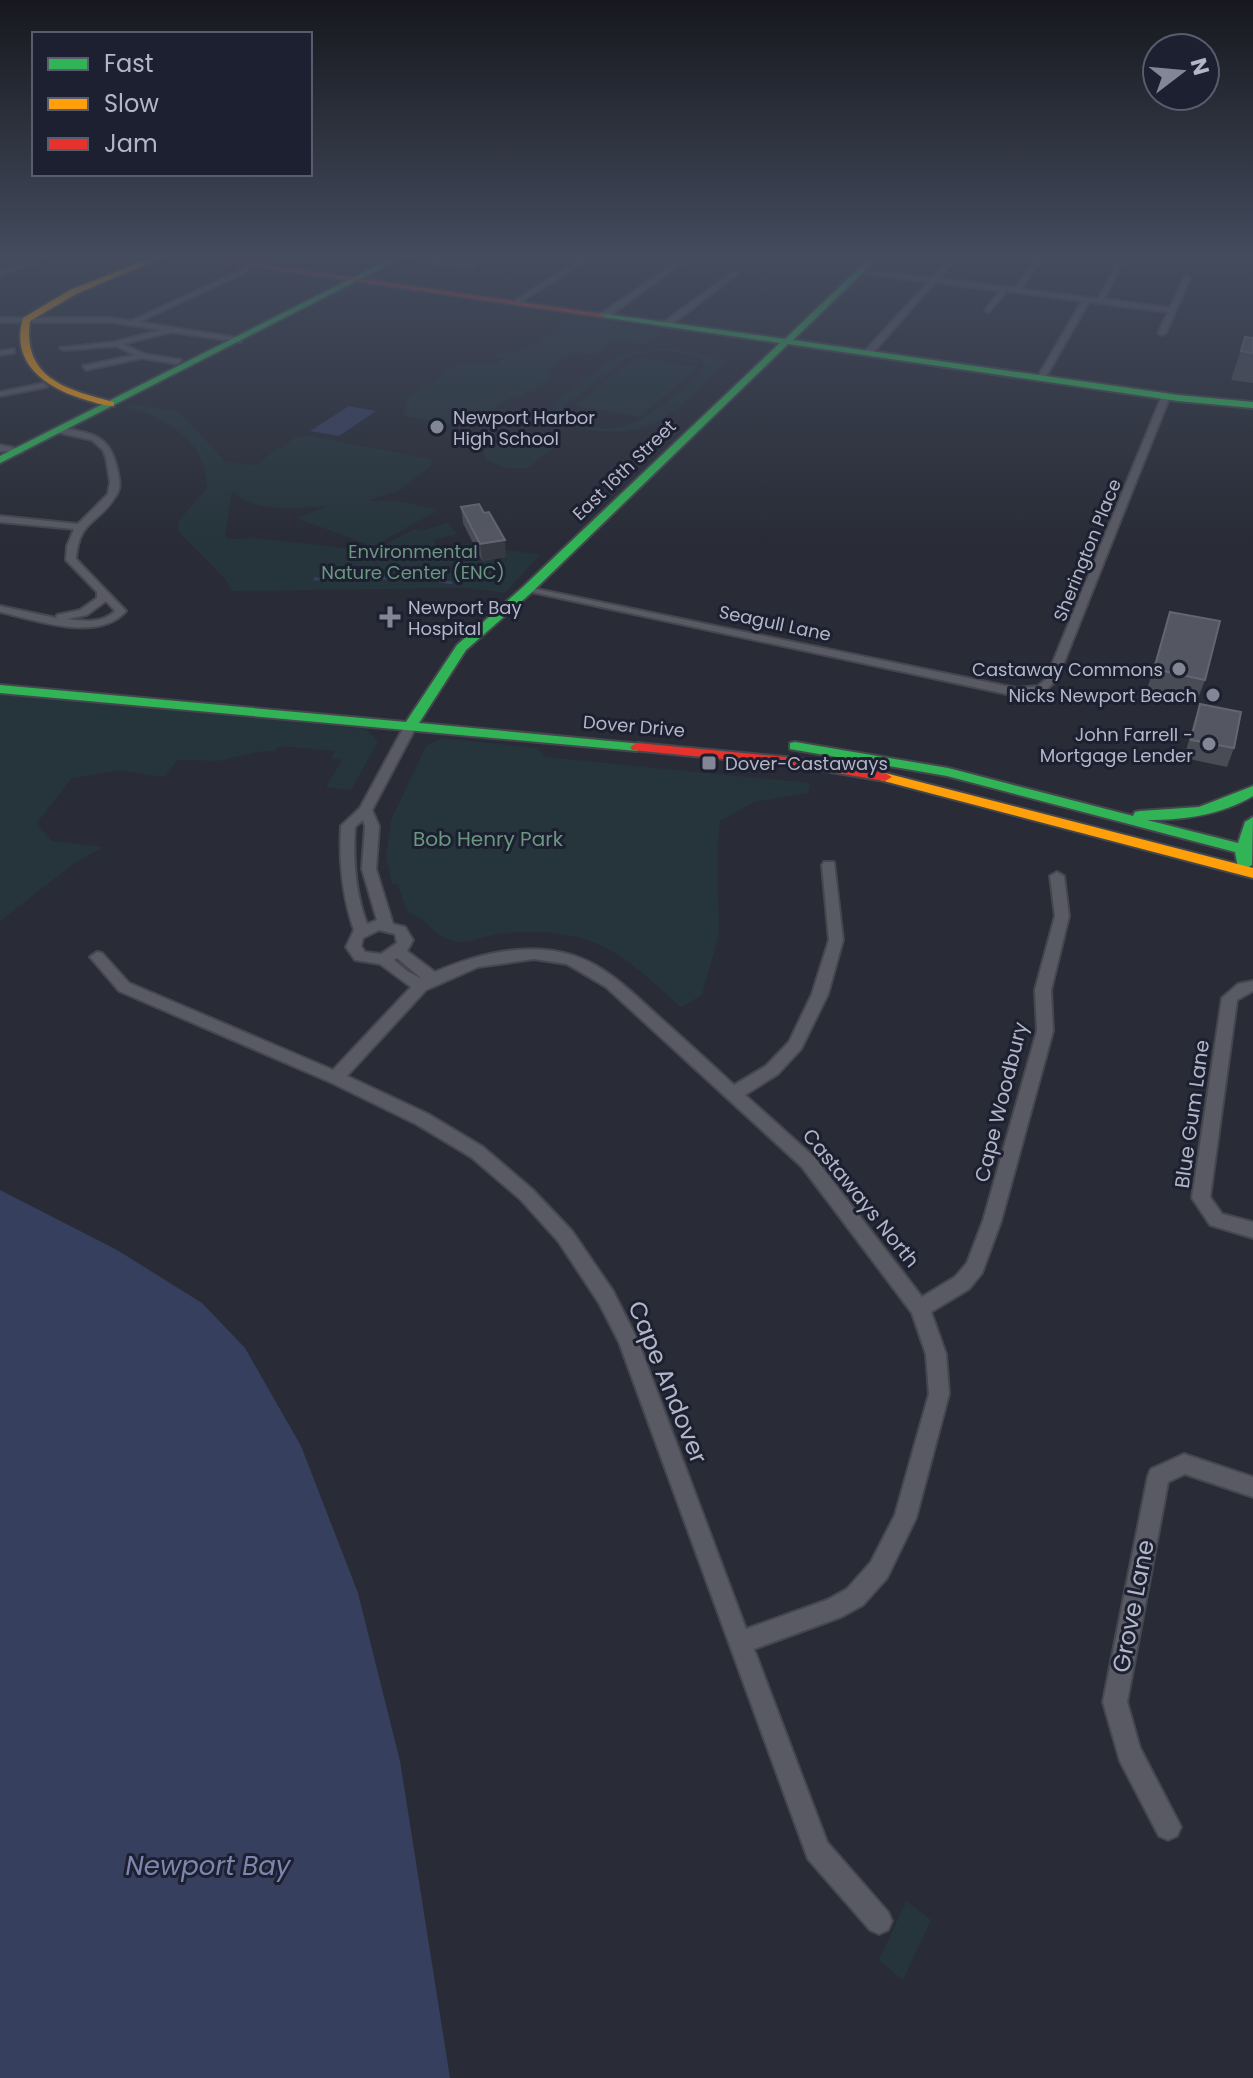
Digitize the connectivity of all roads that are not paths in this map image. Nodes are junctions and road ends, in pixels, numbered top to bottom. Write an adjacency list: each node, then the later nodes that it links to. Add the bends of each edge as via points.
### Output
1 (131, 351): 8 (street)
2 (216, 351): 16 (street)
3 (776, 351): 26 (street, East 16th Street)
4 (854, 351): 7 (street)
5 (1057, 351): 11 (street)
6 (5, 352): 12 (street)
7 (868, 353): 11 (street)
8 (142, 356): 9 (street); 10 (street)
9 (178, 362)
10 (86, 368)
11 (1041, 378): 14 (street)
12 (44, 385): 13 (street); 16 (street)
13 (0, 394)
14 (1166, 396): 15 (street); 31 (street, Sherington Place, via 1051,680 1041,689)
15 (1215, 402): 17 (street); 18 (street)
16 (111, 404): 19 (street)
17 (1253, 405)
18 (1253, 412)
19 (59, 430): 21 (street); 24 (street, via 100,441 112,454 113,494)
20 (0, 448): 21 (street)
21 (21, 450): 22 (street)
22 (0, 460)
23 (0, 519): 24 (street)
24 (79, 527): 25 (street, via 71,541 71,560)
25 (102, 590): 28 (street, via 102,599 93,607); 28 (street, via 121,611 112,620 86,625)
26 (527, 590): 31 (street, Seagull Lane); 32 (street, East 16th Street, via 461,648)
27 (0, 609): 28 (street)
28 (49, 618)
29 (0, 675): 32 (street, Dover Drive)
30 (0, 689): 32 (street, Dover Drive)
31 (1016, 692)
32 (415, 718): 33 (street, Dover Drive); 36 (street)
33 (796, 754): 35 (street, Dover Drive, via 948,772); 41 (street, Dover Drive)
34 (1253, 790): 35 (street, via 1225,806 1178,814 1125,814)
35 (1063, 804): 38 (street, Dover Drive)
36 (365, 810): 40 (street, via 372,826); 42 (street, via 348,826)
37 (1253, 822): 38 (street)
38 (1248, 851): 41 (street)
39 (829, 865): 51 (street, via 836,940 820,994 795,1045 772,1070)
40 (369, 870): 42 (street); 44 (street)
41 (1250, 871)
42 (345, 873): 45 (street)
43 (1057, 876): 53 (street, Cape Woodbury, via 1062,916 1043,990 1045,1031 992,1221 975,1267 962,1283)
44 (386, 925): 45 (street); 46 (street, via 406,940)
45 (362, 931): 46 (street, via 354,941 355,952 367,959)
46 (392, 955): 48 (street, via 402,975)
47 (97, 957): 50 (street, Cape Andover, via 124,987)
48 (427, 982): 50 (street, Castaways North); 51 (street, Castaways North, via 484,961 526,955 569,959 623,993)
49 (1253, 986): 52 (street, Blue Gum Lane, via 1230,998 1201,1198 1216,1220)
50 (336, 1078): 55 (street, Cape Andover, via 477,1152 535,1202 588,1266 628,1341)
51 (736, 1092): 53 (street, Castaways North, via 808,1162)
52 (1253, 1230)
53 (920, 1309): 55 (street, Castaways North, via 936,1354 939,1394 905,1518 879,1570 855,1597 833,1609)
54 (1253, 1487): 56 (street, Grove Lane, via 1184,1464 1159,1476 1115,1702 1129,1752)
55 (739, 1643): 57 (street, Cape Andover, via 817,1850)
56 (1168, 1827)
57 (879, 1921)

